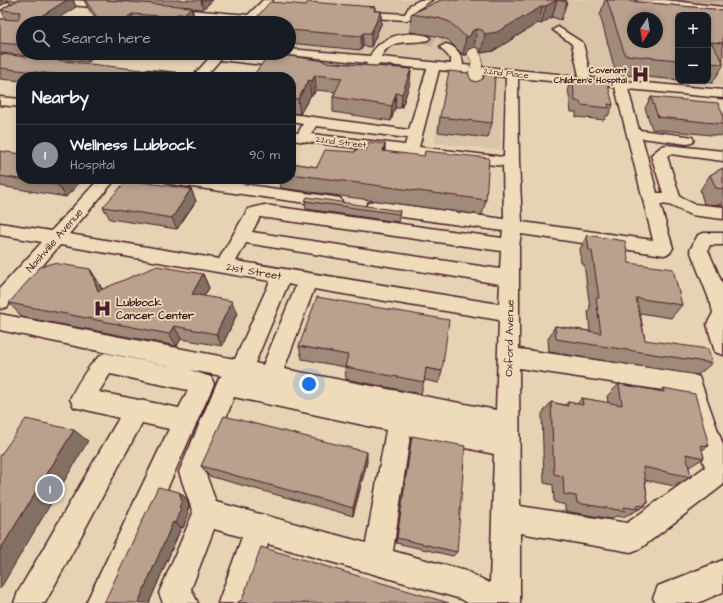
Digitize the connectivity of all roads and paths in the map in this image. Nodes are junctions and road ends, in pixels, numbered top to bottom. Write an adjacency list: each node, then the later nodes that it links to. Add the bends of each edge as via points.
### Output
1 (49, 0): 5 (street)
2 (427, 0): 10 (street, via 414,7 407,17)
3 (646, 1): 8 (street, via 670,11); 9 (street)
4 (265, 3): 6 (street); 12 (street)
5 (126, 7)
6 (277, 7)
7 (158, 10): 11 (street)
8 (723, 10)
9 (654, 12)
10 (344, 13)
11 (207, 16)
12 (253, 16)
13 (558, 30): 28 (street, via 577,43)
14 (424, 38): 21 (street, via 400,38 383,44)
15 (446, 47): 24 (street, via 457,58)
16 (296, 53): 18 (street)
17 (474, 54): 29 (street, bridge, via 477,60)
18 (342, 57): 21 (street); 23 (street, via 339,65)
19 (213, 60): 25 (street)
20 (259, 60): 22 (street)
21 (374, 60): 26 (street, 22nd Place, via 369,69 376,72)
22 (300, 65)
23 (331, 68)
24 (457, 68): 26 (street, 22nd Place); 27 (street, 22nd Place)
25 (203, 72)
26 (433, 72): 37 (street)
27 (512, 74): 28 (street, 22nd Place); 42 (street, Oxford Avenue)
28 (586, 81): 30 (street, 22nd Place)
29 (474, 88)
30 (628, 94): 31 (street, 22nd Place); 36 (street)
31 (719, 98)
32 (0, 100): 33 (street)
33 (16, 102)
34 (296, 119): 35 (street)
35 (311, 121): 37 (street); 38 (street)
36 (633, 133): 39 (street); 45 (street)
37 (415, 135): 40 (street)
38 (297, 136): 40 (street, 22nd Street)
39 (723, 144)
40 (411, 150): 42 (street, 22nd Street)
41 (723, 156): 46 (street, via 667,150 659,155)
42 (511, 162): 50 (street, Oxford Avenue)
43 (104, 184): 51 (street, Nashville Avenue)
44 (208, 184): 50 (street, via 354,204)
45 (650, 197): 46 (street); 50 (street, via 664,248)
46 (673, 200): 47 (street, via 691,209)
47 (723, 213)
48 (0, 229): 51 (street, 21st Street)
49 (240, 236): 50 (street, via 254,213 264,211); 53 (street); 55 (street)
50 (511, 236): 55 (street, Oxford Avenue)
51 (56, 238): 53 (street, 21st Street); 57 (street, Nashville Avenue)
52 (723, 239): 60 (street, via 704,239 699,250 722,304 723,313 717,324)
53 (224, 266): 54 (street, 21st Street)
54 (282, 276): 56 (street, 21st Street); 63 (street)
55 (509, 278): 58 (street, Oxford Avenue)
56 (308, 280): 58 (street, 21st Street); 64 (street)
57 (0, 302)
58 (509, 314): 61 (street, Oxford Avenue)
59 (0, 322): 62 (street)
60 (723, 346)
61 (508, 358): 68 (street, Oxford Avenue); 70 (street, via 691,384 719,472 631,538)
62 (179, 368): 63 (street); 65 (street, via 105,362 82,399); 67 (street, via 202,384)
63 (241, 371): 64 (street)
64 (263, 381): 66 (street); 69 (street, via 227,386 224,393 192,472)
65 (136, 412): 67 (street); 75 (street)
66 (402, 413): 68 (street); 72 (street)
67 (185, 421): 76 (street)
68 (507, 434): 70 (street, Oxford Avenue)
69 (207, 513): 71 (street); 77 (street, via 174,593)
70 (506, 517): 80 (street, Oxford Avenue)
71 (259, 528): 72 (street); 78 (street)
72 (377, 561): 79 (street, via 466,586)
73 (723, 576): 74 (highway)
74 (670, 598)
75 (29, 603)
76 (101, 603)
77 (183, 603)
78 (233, 603)
79 (498, 603)
80 (505, 603)

